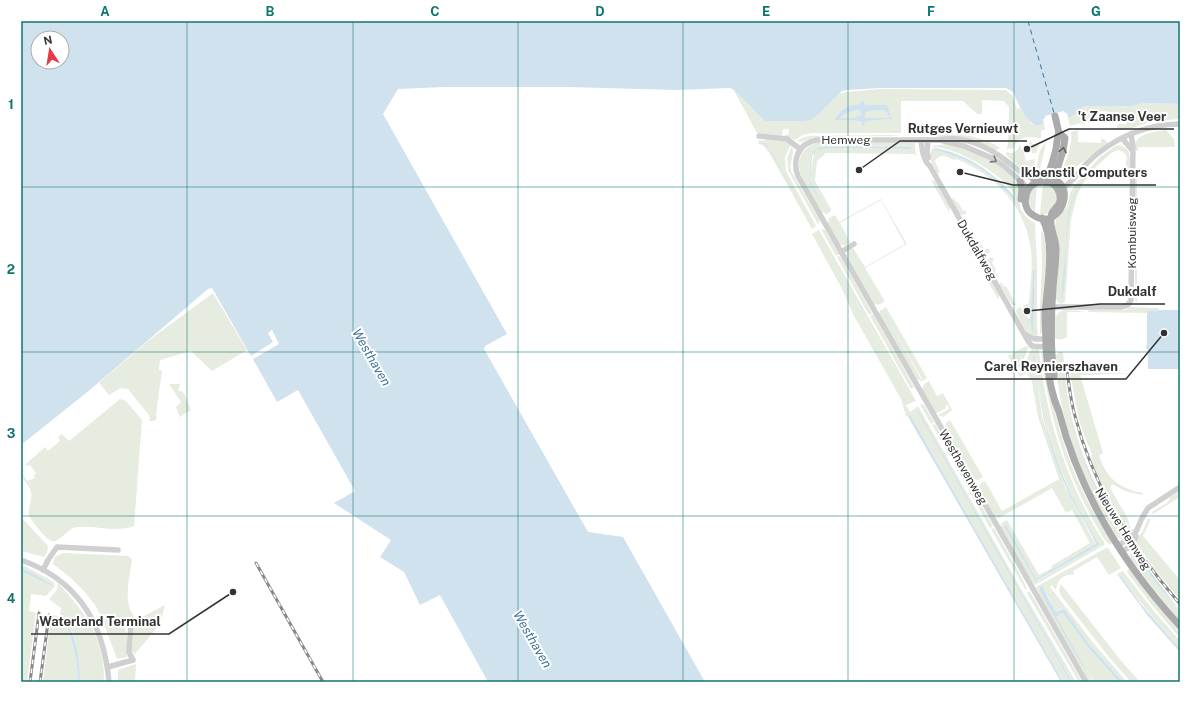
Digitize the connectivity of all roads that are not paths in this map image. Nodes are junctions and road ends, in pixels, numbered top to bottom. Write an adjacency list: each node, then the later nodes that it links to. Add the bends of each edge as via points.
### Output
1 (1055, 116): 12 (main road, via 1058,129 1065,138)
2 (1180, 124): 3 (street, via 1145,128)
3 (1131, 134): 5 (street); 9 (street, Kombuisweg)
4 (759, 136): 8 (street, via 787,139)
5 (1122, 138): 9 (street); 12 (street, via 1093,157 1073,181)
6 (925, 140): 7 (street, Hemweg); 8 (street, Hemweg, via 818,140 809,142); 20 (street, Dukdalfweg, via 923,154 927,164)
7 (940, 140): 10 (street, Hemweg, one-way to 10, via 986,154); 11 (street, Hemweg, via 948,138 978,144 996,153 1026,180)
8 (800, 149): 18 (street, Westhavenweg, via 796,156 795,170)
9 (1132, 150): 19 (street, Kombuisweg, via 1131,300 1128,305 1120,307)
10 (1020, 181): 13 (street, Hemweg); 16 (main road, via 1024,211 1041,224)
11 (1033, 181): 12 (main road); 13 (main road)
12 (1053, 182): 15 (main road, via 1065,198 1063,206)
13 (1028, 190): 14 (main road, via 1025,198 1028,210 1034,216)
14 (1042, 218): 15 (main road); 16 (main road, Nieuwe Hemweg)
15 (1051, 218): 19 (main road, Nieuwe Hemweg, via 1056,246)
16 (1048, 240): 19 (main road, Nieuwe Hemweg)
17 (854, 244): 18 (street)
18 (841, 252): 32 (street, Westhavenweg)
19 (1049, 307): 21 (main road, Nieuwe Hemweg); 22 (main road, Nieuwe Hemweg)
20 (1025, 334): 21 (street, via 1033,339); 22 (street, Dukdalfweg, via 1031,344)
21 (1046, 339): 22 (main road, Nieuwe Hemweg)
22 (1049, 346): 24 (main road, Nieuwe Hemweg, via 1052,390 1067,443 1081,480)
23 (1180, 487): 24 (street, via 1148,508 1130,546)
24 (1120, 549): 29 (main road, Nieuwe Hemweg)
25 (118, 550): 27 (street, via 57,547)
26 (21, 560): 27 (street)
27 (43, 570): 30 (street, via 61,581 84,605 100,636)
28 (131, 624): 30 (street, via 129,652 133,660)
29 (1180, 626)
30 (108, 667): 31 (street)
31 (109, 682)
32 (1086, 682)

